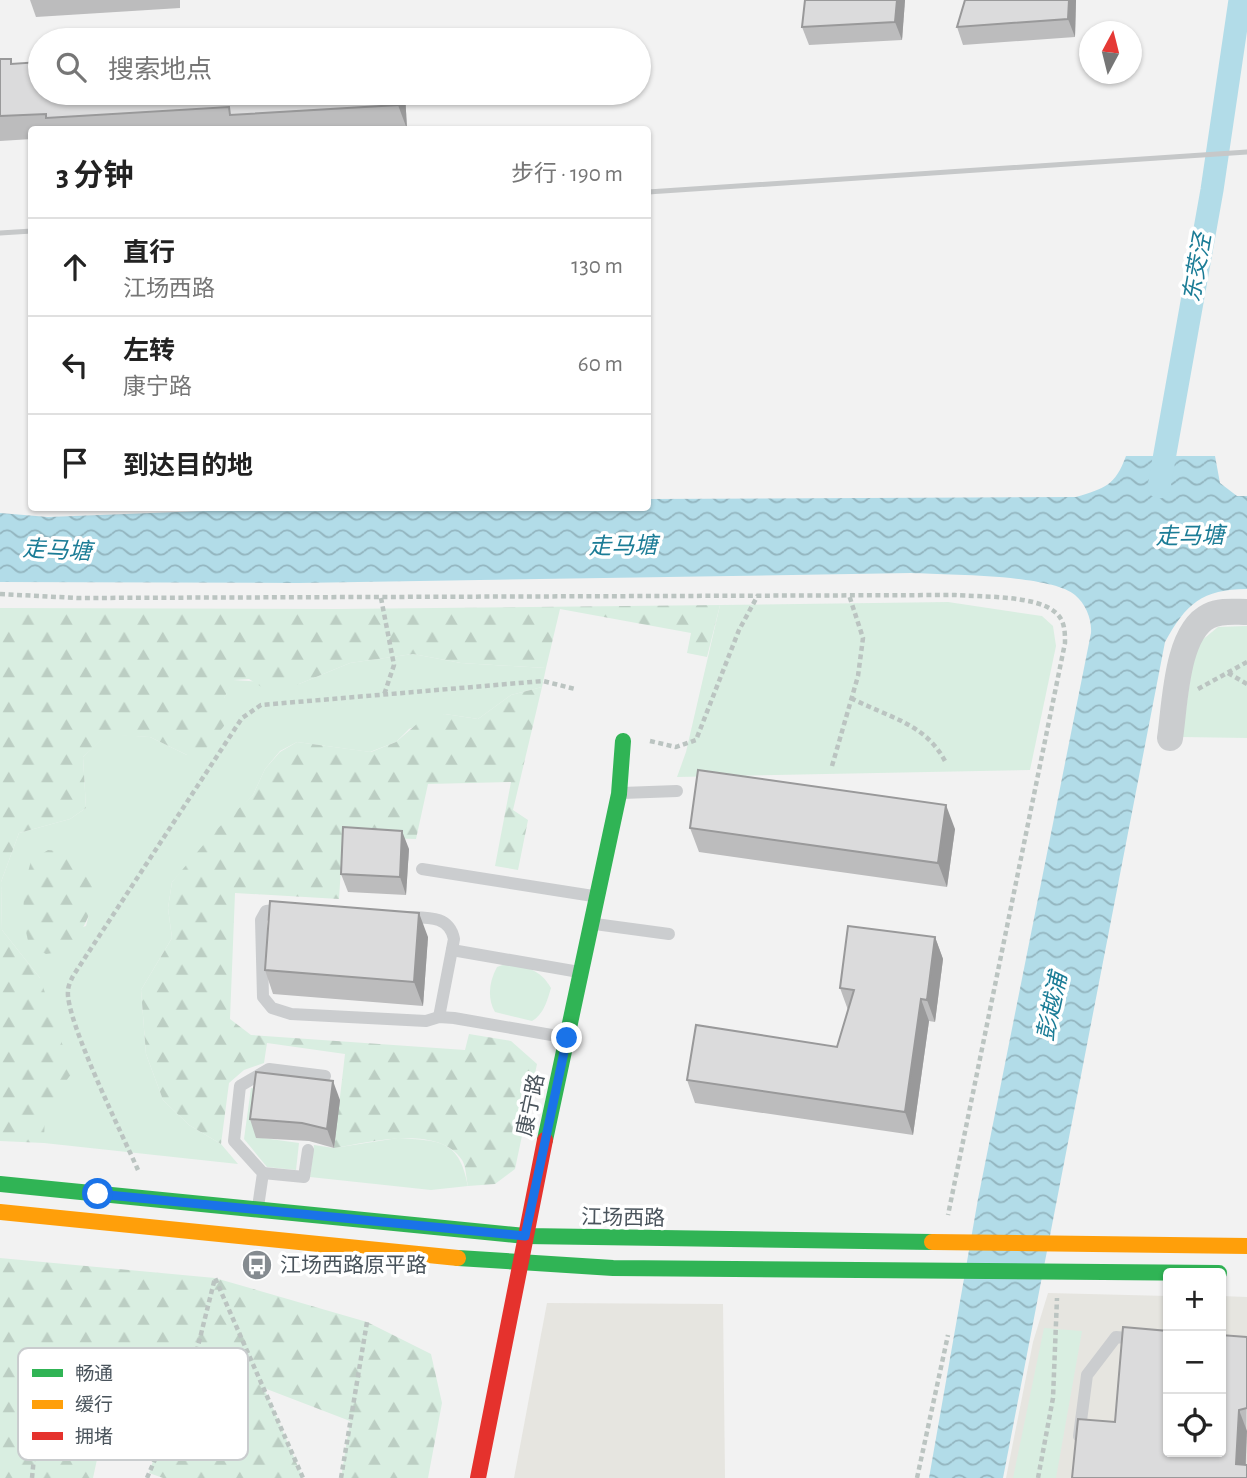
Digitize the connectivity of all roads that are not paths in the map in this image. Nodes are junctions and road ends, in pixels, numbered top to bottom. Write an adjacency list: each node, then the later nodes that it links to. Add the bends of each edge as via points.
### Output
1 (1247, 612): 2 (street, via 1222,612 1195,626 1184,647)
2 (1170, 738)
3 (623, 741): 5 (main road, 康宁路)
4 (677, 791): 5 (lane)
5 (619, 793): 7 (main road, 康宁路)
6 (422, 869): 7 (lane)
7 (597, 897): 10 (main road, 康宁路)
8 (293, 909): 14 (lane, via 266,911 261,920 263,997 272,1008 291,1014 426,1021)
9 (386, 916): 12 (lane, via 447,923 454,939)
10 (592, 923): 11 (lane); 13 (main road, 康宁路)
11 (668, 934)
12 (452, 950): 13 (lane); 14 (lane)
13 (582, 972): 15 (main road, 康宁路)
14 (439, 1017): 15 (lane)
15 (567, 1038): 22 (main road, 康宁路)
16 (325, 1076): 18 (lane, via 269,1069 240,1086 234,1141)
17 (308, 1150): 18 (lane, via 304,1177)
18 (263, 1173): 20 (lane)
19 (0, 1184): 20 (main road, 江场西路)
20 (258, 1211): 22 (main road, 江场西路)
21 (0, 1212): 24 (main road)
22 (525, 1236): 23 (main road, 江场西路); 24 (main road, 康宁路)
23 (1247, 1246)
24 (518, 1264): 25 (main road); 28 (main road, 康宁路)
25 (1163, 1272)
26 (1163, 1342): 27 (lane, via 1116,1337 1087,1375)
27 (1077, 1452)
28 (478, 1478)

